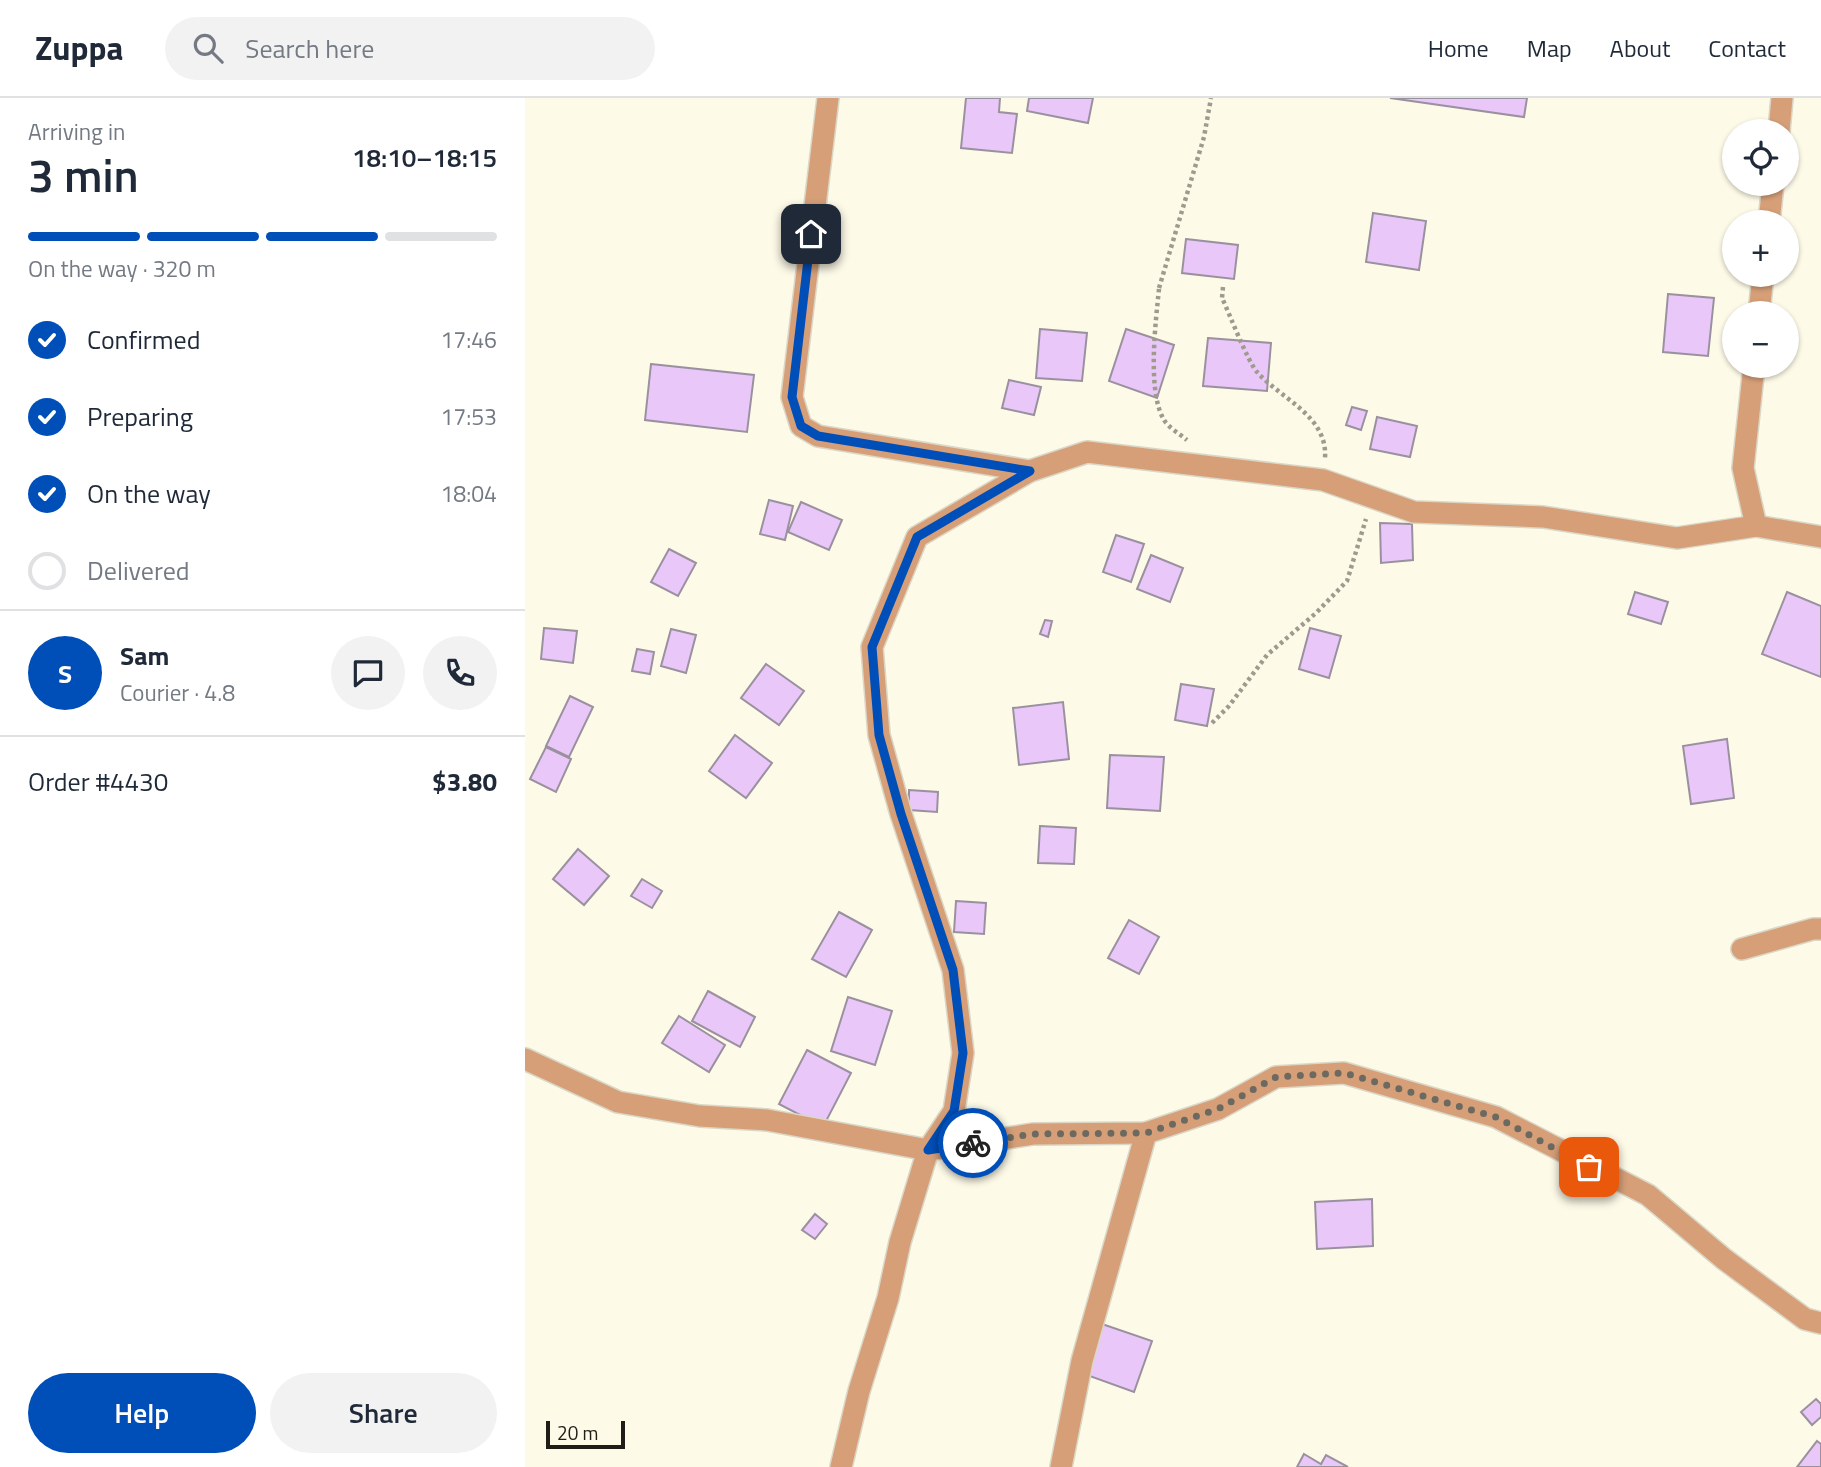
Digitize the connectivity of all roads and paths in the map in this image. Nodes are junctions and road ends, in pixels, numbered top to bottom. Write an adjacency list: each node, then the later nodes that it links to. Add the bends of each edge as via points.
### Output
1 (828, 98): 8 (street, via 792,397 801,426 818,436)
2 (1210, 98): 7 (path, via 1204,137 1159,288 1154,351 1155,394 1163,420 1187,440)
3 (1782, 98): 4 (street)
4 (1780, 119)
5 (1223, 287): 9 (path, via 1222,298 1256,371 1310,418 1326,443)
6 (1753, 378): 11 (street, via 1743,468)
7 (1193, 465): 8 (street, via 1087,452); 9 (street)
8 (1030, 471): 18 (street, via 917,537 872,647 879,735 953,970 963,1053 954,1111)
9 (1323, 480): 10 (street)
10 (1373, 498): 11 (street, via 1415,512 1543,517 1677,538); 13 (path, via 1347,581 1267,655)
11 (1756, 526): 12 (street)
12 (1821, 537)
13 (1212, 723)
14 (1821, 929): 15 (street)
15 (1742, 949)
16 (525, 1059): 18 (street, via 618,1102 700,1116 767,1120)
17 (1146, 1133): 18 (street, via 1033,1134); 19 (street, via 1218,1109 1276,1077 1344,1073 1496,1117 1648,1195 1805,1319); 21 (street, via 1082,1361)
18 (928, 1150): 20 (street)
19 (1821, 1323)
20 (841, 1467)
21 (1061, 1467)

